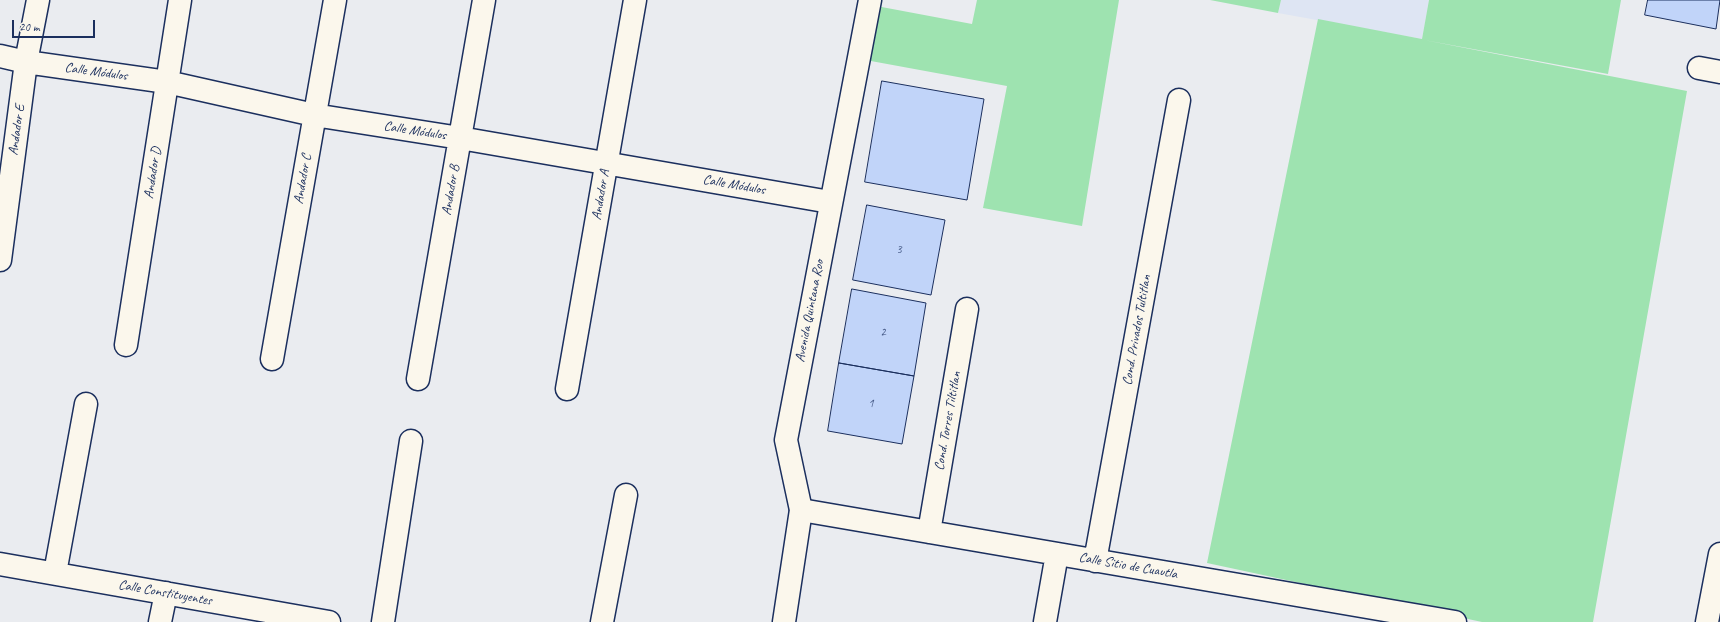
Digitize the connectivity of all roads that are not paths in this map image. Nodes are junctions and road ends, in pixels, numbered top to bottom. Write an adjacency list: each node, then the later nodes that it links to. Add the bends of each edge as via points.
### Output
1 (38, 0): 8 (street, Andador E)
2 (180, 0): 11 (street, Andador D)
3 (335, 0): 13 (street, Andador C)
4 (484, 0): 14 (street, Andador B)
5 (635, 0): 15 (street, Andador A)
6 (870, 0): 16 (street, Avenida Quintana Roo)
7 (0, 56): 8 (street, Calle Módulos)
8 (26, 62): 11 (street, Calle Módulos); 17 (street, Andador E)
9 (1699, 68): 10 (street)
10 (1720, 72)
11 (167, 82): 13 (street, Calle Módulos); 19 (street, Andador D)
12 (1179, 100): 30 (street, Cond. Privados Tultitlan)
13 (314, 115): 14 (street, Calle Módulos); 20 (street, Andador C)
14 (460, 138): 15 (street, Calle Módulos); 21 (street, Andador B)
15 (606, 163): 16 (street, Calle Módulos); 22 (street, Andador A)
16 (830, 202): 26 (street, Avenida Quintana Roo, via 786,440)
17 (0, 260)
18 (967, 309): 27 (street, Cond. Torres Tiltitlan)
19 (126, 345)
20 (272, 359)
21 (418, 379)
22 (567, 389)
23 (86, 404): 32 (street)
24 (411, 441): 36 (street)
25 (626, 495): 37 (street)
26 (801, 510): 27 (street, Calle Sitio de Cuautla); 38 (street, Avenida Quintana Roo)
27 (929, 532): 28 (street, Calle Sitio de Cuautla)
28 (1057, 554): 30 (street, Calle Sitio de Cuautla); 39 (street)
29 (1720, 554): 41 (street)
30 (1095, 561): 40 (street, Calle Sitio de Cuautla)
31 (0, 564): 32 (street, Calle Constituyentes)
32 (55, 573): 33 (street, Calle Constituyentes)
33 (166, 593): 34 (street); 35 (street, Calle Constituyentes)
34 (160, 622)
35 (329, 622)
36 (383, 622)
37 (602, 622)
38 (784, 622)
39 (1045, 622)
40 (1455, 622)
41 (1708, 622)

